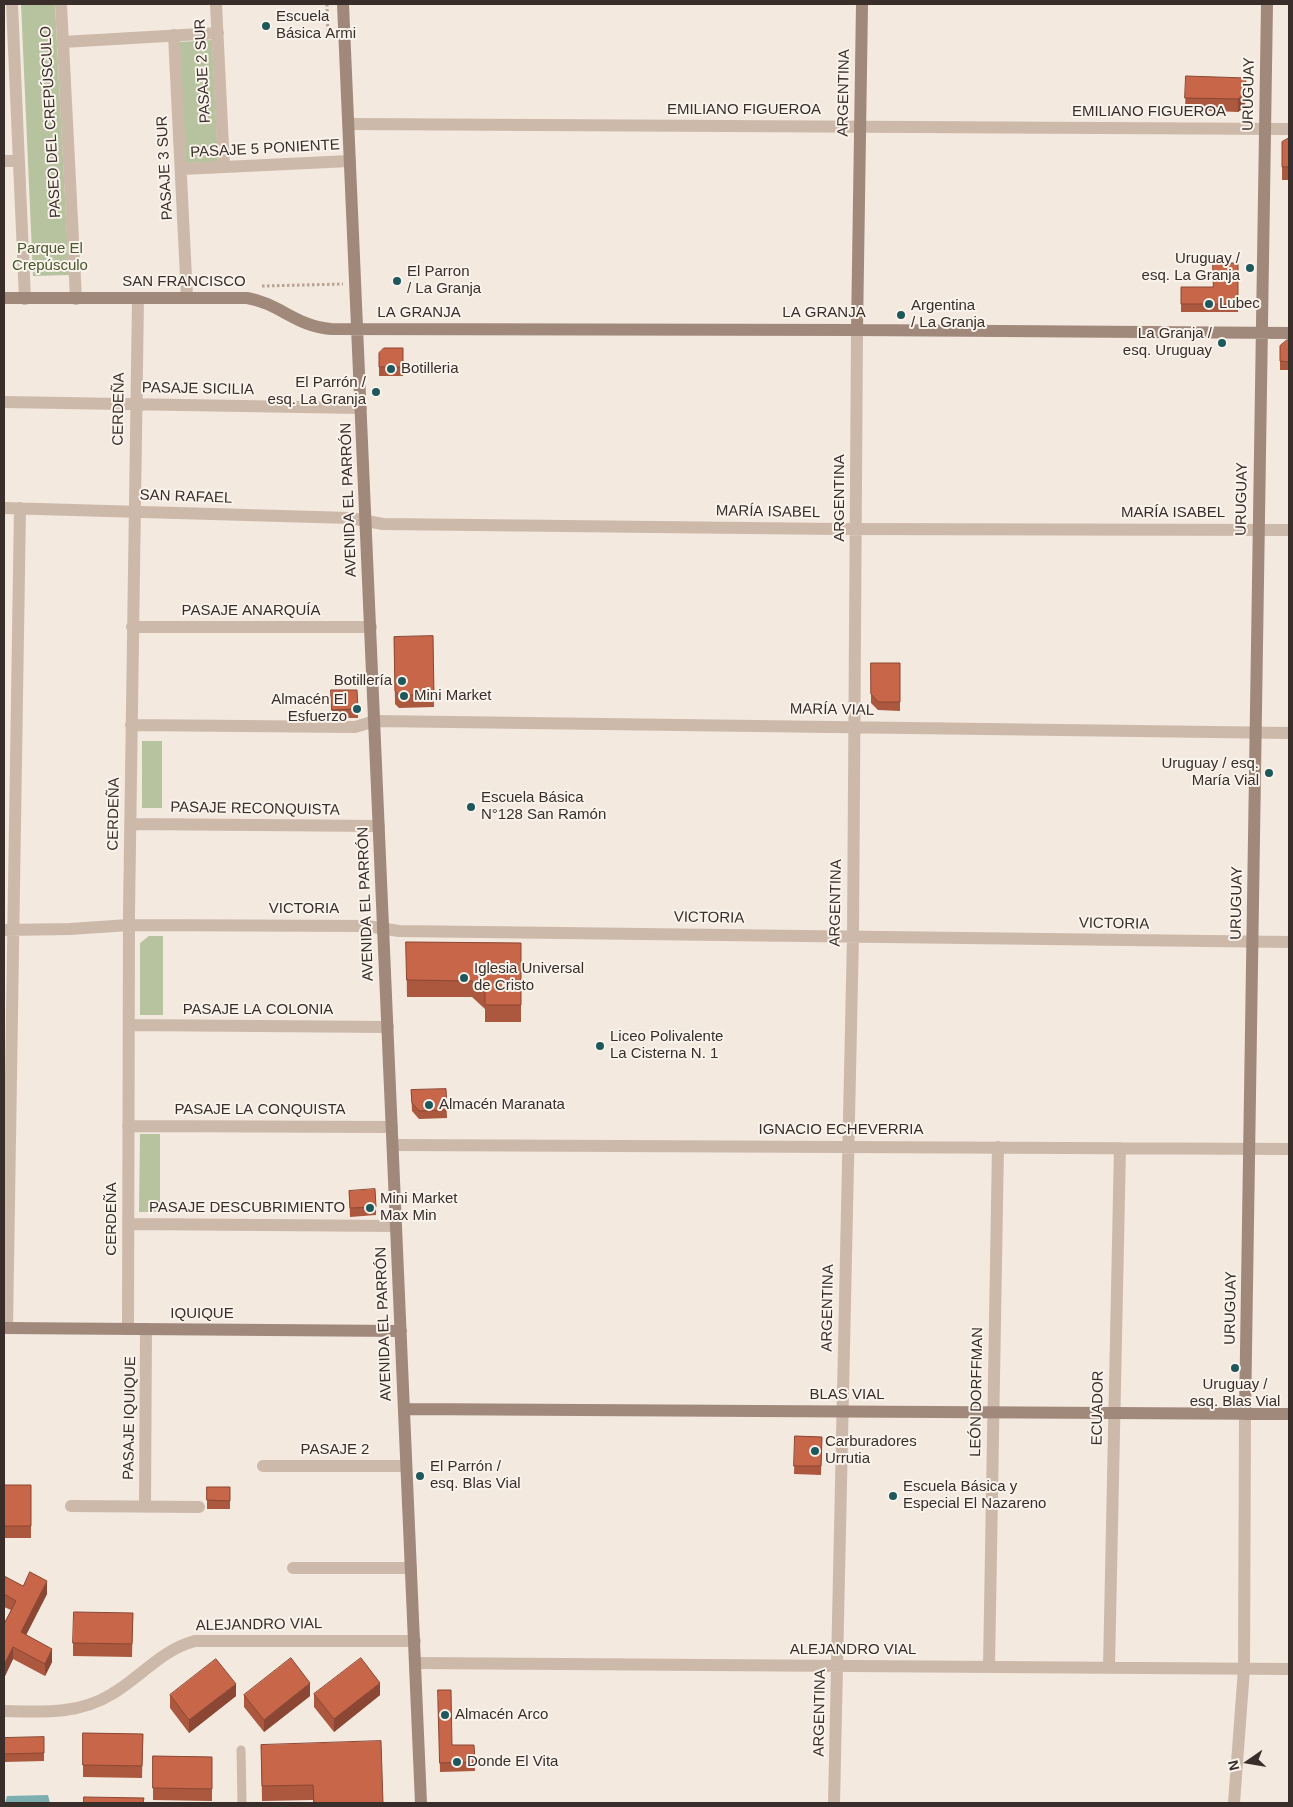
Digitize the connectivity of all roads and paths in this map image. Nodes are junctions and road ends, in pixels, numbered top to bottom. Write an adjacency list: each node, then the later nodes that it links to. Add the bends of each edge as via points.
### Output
1 (12, 4): 10 (street)
2 (61, 4): 9 (street, PASEO DEL CREPÚSCULO)
3 (216, 4): 7 (street, PASAJE 2 SUR)
4 (343, 4): 11 (main road, AVENIDA EL PARRÓN)
5 (862, 4): 12 (main road, ARGENTINA)
6 (1267, 4): 13 (main road, URUGUAY)
7 (218, 33): 8 (street); 18 (street, PASAJE 2 SUR)
8 (174, 35): 9 (street); 19 (street, PASAJE 3 SUR)
9 (63, 42): 23 (street, PASEO DEL CREPÚSCULO)
10 (9, 53): 16 (street)
11 (349, 124): 12 (street, EMILIANO FIGUEROA); 17 (main road, AVENIDA EL PARRÓN)
12 (860, 127): 13 (street, EMILIANO FIGUEROA); 26 (main road, ARGENTINA)
13 (1265, 129): 14 (street, EMILIANO FIGUEROA); 27 (main road, URUGUAY)
14 (1289, 129)
15 (4, 161): 16 (street)
16 (19, 161): 22 (street)
17 (350, 161): 18 (street, PASAJE 5 PONIENTE); 25 (main road, AVENIDA EL PARRÓN)
18 (224, 167): 19 (street, PASAJE 5 PONIENTE)
19 (182, 169): 21 (street, PASAJE 3 SUR)
20 (4, 298): 22 (main road, SAN FRANCISCO)
21 (187, 298): 24 (main road, SAN FRANCISCO); 25 (main road, SAN FRANCISCO, via 257,299 314,327)
22 (25, 299): 23 (main road, SAN FRANCISCO)
23 (76, 299): 24 (main road, SAN FRANCISCO)
24 (138, 299): 30 (street, CERDEÑA)
25 (358, 329): 26 (main road, LA GRANJA); 31 (main road, AVENIDA EL PARRÓN)
26 (857, 330): 27 (main road, LA GRANJA); 36 (street, ARGENTINA)
27 (1261, 333): 28 (main road, LA GRANJA); 37 (main road, URUGUAY)
28 (1289, 333)
29 (4, 402): 30 (street, PASAJE SICILIA)
30 (135, 404): 31 (street, PASAJE SICILIA); 34 (street, CERDEÑA)
31 (361, 408): 35 (main road, AVENIDA EL PARRÓN)
32 (4, 508): 33 (street, SAN RAFAEL)
33 (20, 508): 34 (street, SAN RAFAEL); 50 (street)
34 (134, 512): 35 (street, SAN RAFAEL); 40 (street, CERDEÑA)
35 (366, 521): 36 (street, MARÍA ISABEL, via 383,524); 39 (main road, AVENIDA EL PARRÓN)
36 (856, 529): 37 (street, MARÍA ISABEL); 43 (street, ARGENTINA)
37 (1258, 530): 38 (street, MARÍA ISABEL); 44 (main road, URUGUAY)
38 (1289, 530)
39 (371, 627): 40 (street, PASAJE ANARQUÍA); 41 (main road, AVENIDA EL PARRÓN)
40 (132, 628): 42 (street, CERDEÑA)
41 (375, 721): 42 (street, MARÍA VIAL, via 354,727); 43 (street, MARÍA VIAL); 47 (main road, AVENIDA EL PARRÓN)
42 (131, 725): 46 (street, CERDEÑA)
43 (854, 727): 44 (street, MARÍA VIAL); 51 (street, ARGENTINA)
44 (1255, 733): 45 (street, MARÍA VIAL); 52 (main road, URUGUAY)
45 (1289, 733)
46 (130, 824): 47 (street, PASAJE RECONQUISTA); 48 (street, CERDEÑA)
47 (379, 826): 49 (main road, AVENIDA EL PARRÓN)
48 (129, 925): 49 (street, VICTORIA); 50 (street, VICTORIA); 54 (street, CERDEÑA)
49 (384, 928): 51 (street, VICTORIA, via 399,931); 55 (main road, AVENIDA EL PARRÓN)
50 (9, 930): 66 (street)
51 (852, 936): 52 (street, VICTORIA); 59 (street, ARGENTINA)
52 (1252, 942): 53 (street, VICTORIA); 62 (main road, URUGUAY)
53 (1289, 942)
54 (129, 1026): 55 (street, PASAJE LA COLONIA); 56 (street, CERDEÑA)
55 (388, 1027): 57 (main road, AVENIDA EL PARRÓN)
56 (128, 1126): 57 (street, PASAJE LA CONQUISTA); 64 (street, CERDEÑA)
57 (392, 1127): 58 (main road, AVENIDA EL PARRÓN)
58 (393, 1144): 59 (street, IGNACIO ECHEVERRIA); 65 (main road, AVENIDA EL PARRÓN)
59 (848, 1147): 60 (street, IGNACIO ECHEVERRIA); 71 (street, ARGENTINA)
60 (998, 1147): 61 (street, IGNACIO ECHEVERRIA); 72 (street, LEÓN DORFFMAN)
61 (1120, 1148): 62 (street, IGNACIO ECHEVERRIA); 73 (street, ECUADOR)
62 (1250, 1148): 63 (street, IGNACIO ECHEVERRIA); 74 (main road, URUGUAY)
63 (1289, 1149)
64 (128, 1224): 65 (street, PASAJE DESCUBRIMIENTO); 67 (street, CERDEÑA)
65 (396, 1226): 69 (main road, AVENIDA EL PARRÓN)
66 (5, 1328): 67 (main road, IQUIQUE)
67 (128, 1329): 68 (main road, IQUIQUE)
68 (146, 1329): 69 (main road, IQUIQUE); 79 (street, PASAJE IQUIQUE)
69 (401, 1332): 70 (main road, AVENIDA EL PARRÓN)
70 (404, 1409): 71 (main road, BLAS VIAL); 77 (main road, AVENIDA EL PARRÓN)
71 (842, 1412): 72 (main road, BLAS VIAL); 85 (street, ARGENTINA)
72 (993, 1413): 73 (main road, BLAS VIAL); 86 (street, LEÓN DORFFMAN)
73 (1114, 1413): 74 (main road, BLAS VIAL); 87 (street, ECUADOR)
74 (1245, 1414): 75 (main road, BLAS VIAL); 88 (street, URUGUAY)
75 (1289, 1414)
76 (263, 1466): 77 (street, PASAJE 2)
77 (406, 1466): 82 (main road, AVENIDA EL PARRÓN)
78 (71, 1506): 79 (street)
79 (145, 1507): 80 (street)
80 (199, 1507)
81 (293, 1568): 82 (street)
82 (411, 1568): 83 (main road, AVENIDA EL PARRÓN)
83 (415, 1641): 84 (main road, AVENIDA EL PARRÓN); 90 (street, ALEJANDRO VIAL, via 195,1641 173,1649 113,1694 86,1706 63,1711)
84 (416, 1663): 85 (street, ALEJANDRO VIAL); 93 (main road, AVENIDA EL PARRÓN)
85 (837, 1666): 86 (street, ALEJANDRO VIAL); 94 (street, ARGENTINA)
86 (989, 1667): 87 (street, ALEJANDRO VIAL)
87 (1109, 1668): 88 (street, ALEJANDRO VIAL)
88 (1244, 1669): 89 (street, ALEJANDRO VIAL); 95 (street, URUGUAY)
89 (1289, 1669)
90 (4, 1711)
91 (241, 1750): 92 (lane)
92 (242, 1803)
93 (421, 1803)
94 (834, 1803)
95 (1234, 1803)

